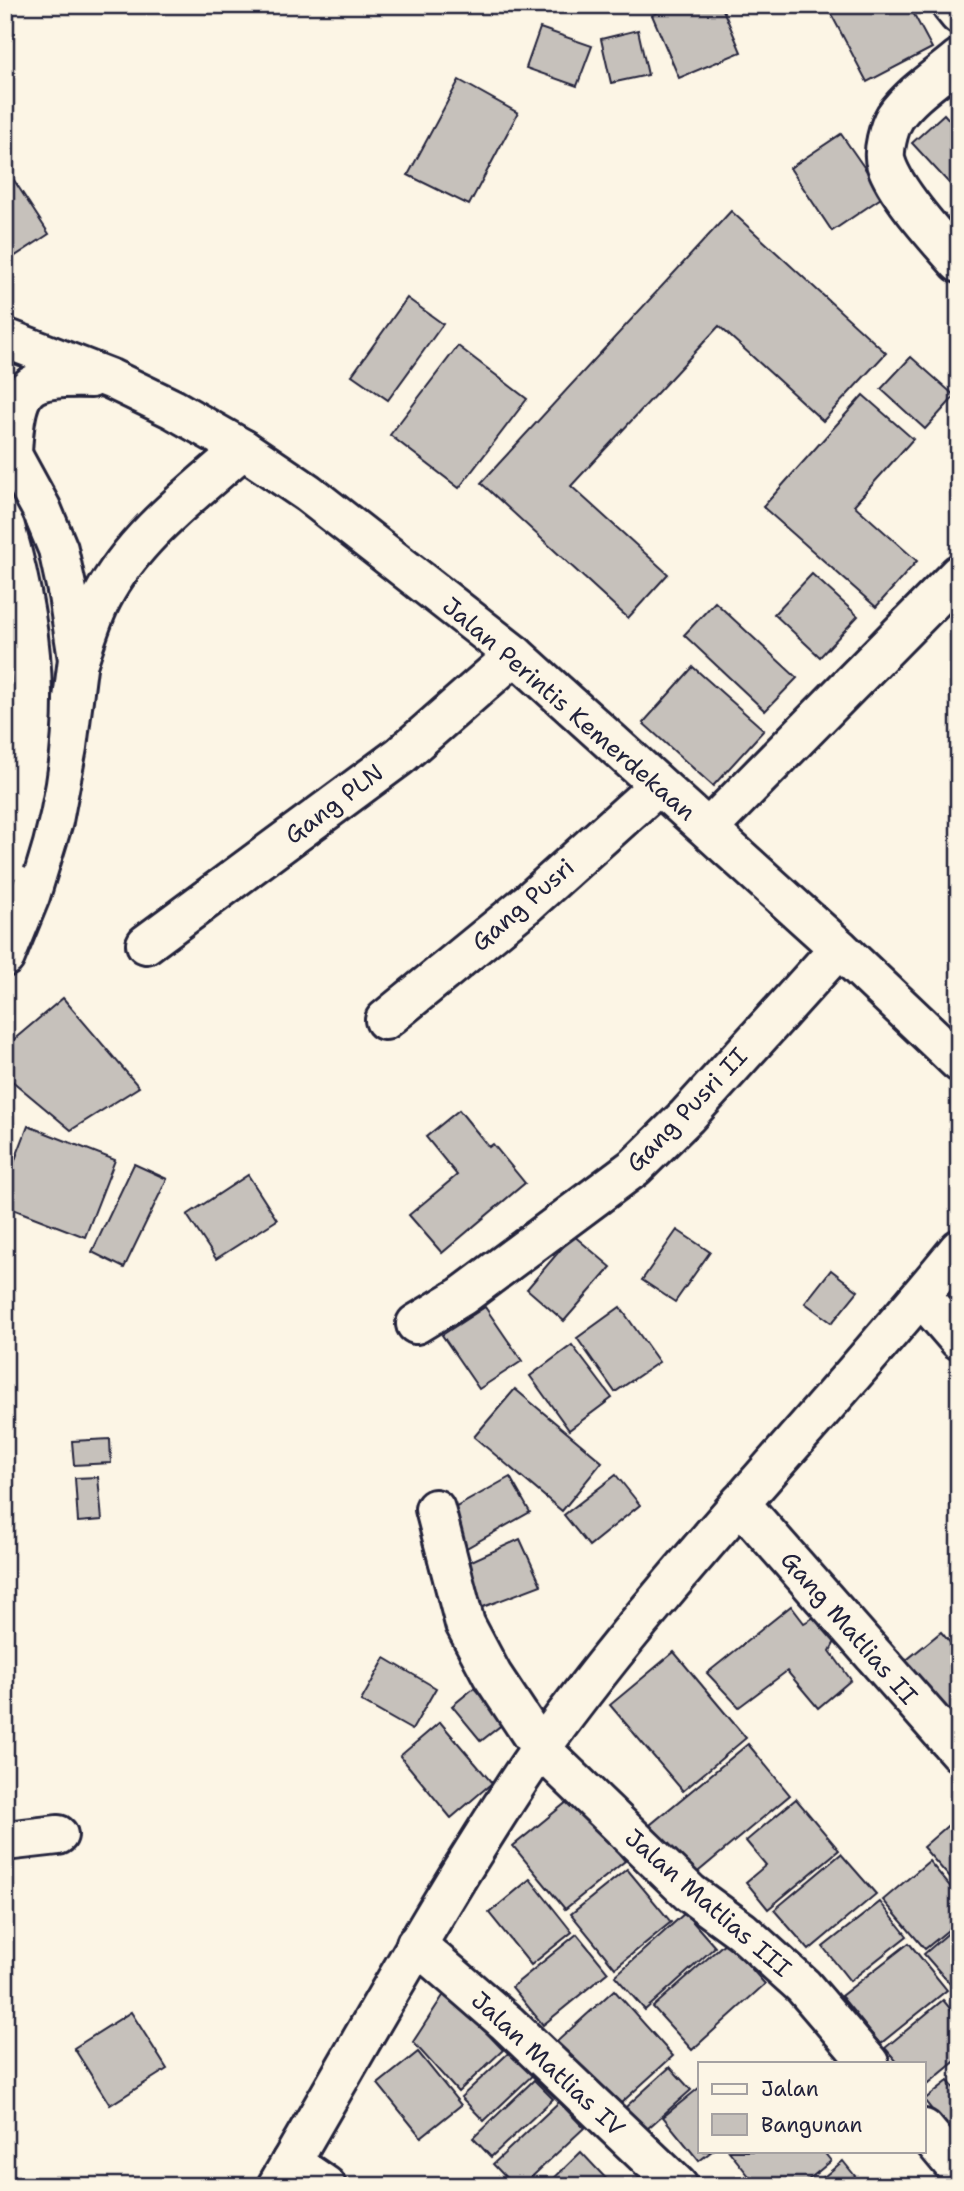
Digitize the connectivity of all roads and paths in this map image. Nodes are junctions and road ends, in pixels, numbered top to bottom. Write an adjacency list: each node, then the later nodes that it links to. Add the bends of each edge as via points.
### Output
1 (951, 5): 2 (street)
2 (959, 15)
3 (959, 59): 4 (street, via 894,118 885,161 893,180)
4 (959, 263)
5 (5, 338): 6 (street, Jalan Perintis Kemerdekaan)
6 (111, 379): 7 (street, Jalan Perintis Kemerdekaan); 8 (street, Jalan Perintis Kemerdekaan, via 51,378 31,386 17,405)
7 (243, 450): 11 (street, Jalan Perintis Kemerdekaan, via 308,493); 12 (street, via 158,527 117,573)
8 (7, 456): 12 (street, via 41,508 58,549)
9 (5, 527): 17 (street, bridge, via 23,597 33,667 26,782)
10 (952, 593): 16 (street)
11 (515, 655): 15 (street, Jalan Perintis Kemerdekaan); 18 (street, Gang PLN, via 400,756)
12 (78, 659): 14 (street)
13 (5, 712): 14 (street)
14 (71, 720): 20 (street, via 60,792 42,862)
15 (657, 786): 16 (street, Jalan Perintis Kemerdekaan); 21 (street, Gang Pusri, via 528,902)
16 (708, 830): 19 (street, Jalan Perintis Kemerdekaan)
17 (5, 862)
18 (146, 944)
19 (839, 948): 22 (street, Jalan Perintis Kemerdekaan); 25 (street, Gang Pusri II, via 635,1167 462,1296)
20 (5, 957)
21 (385, 1020)
22 (959, 1062)
23 (959, 1248): 24 (street)
24 (920, 1296): 26 (street); 27 (street)
25 (416, 1324)
26 (959, 1340)
27 (740, 1503): 29 (street, via 641,1619); 30 (street, Gang Matlias II)
28 (435, 1509): 29 (street, Jalan Matlias III, via 465,1624)
29 (541, 1749): 33 (street); 34 (street, Jalan Matlias III, via 690,1893 742,1931 803,1986)
30 (959, 1752)
31 (58, 1835): 32 (street)
32 (5, 1841)
33 (416, 1944): 37 (street); 39 (street, Jalan Matlias IV, via 507,2023)
34 (868, 2062)
35 (926, 2131): 36 (street)
36 (959, 2171)
37 (284, 2174): 38 (street)
38 (326, 2186)
39 (678, 2186)

